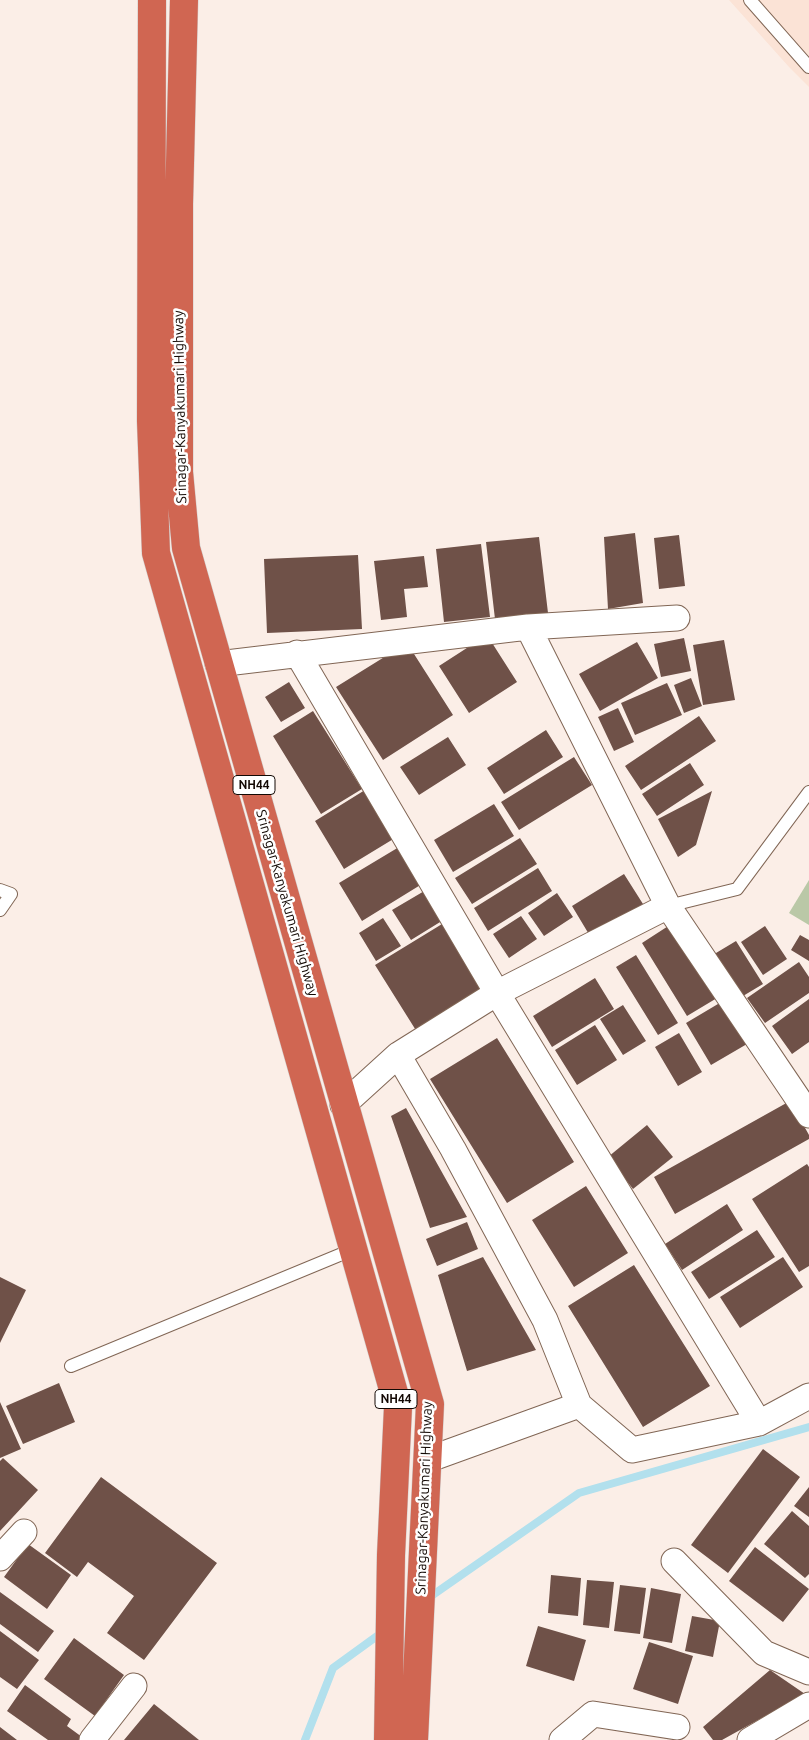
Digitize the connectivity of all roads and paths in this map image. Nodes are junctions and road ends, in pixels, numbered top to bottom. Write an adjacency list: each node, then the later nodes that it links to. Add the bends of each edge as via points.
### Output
1 (152, 0): 17 (highway, Srinagar-Kanyakumari Highway / NH44, via 151,421 156,553)
2 (184, 0): 8 (highway, Srinagar-Kanyakumari Highway / NH44, via 178,204 179,472 186,548)
3 (750, 0): 4 (lane)
4 (809, 68)
5 (677, 618): 6 (street)
6 (528, 627): 7 (street); 11 (street)
7 (297, 653): 8 (street); 13 (street)
8 (218, 664): 15 (highway, Srinagar-Kanyakumari Highway / NH44)
9 (809, 792): 11 (lane, via 737,889)
10 (0, 890): 12 (lane, via 11,894)
11 (668, 906): 13 (street); 16 (street)
12 (0, 910)
13 (497, 993): 14 (street); 21 (street)
14 (398, 1055): 15 (street); 20 (street, via 454,1149 545,1320)
15 (343, 1105): 22 (highway, Srinagar-Kanyakumari Highway / NH44, via 430,1404)
16 (809, 1114)
17 (354, 1249): 18 (lane); 31 (highway, Srinagar-Kanyakumari Highway / NH44, via 398,1407 391,1555)
18 (70, 1366)
19 (809, 1396): 21 (street)
20 (579, 1405): 21 (street, via 632,1450); 22 (street)
21 (759, 1423)
22 (427, 1460): 32 (highway, Srinagar-Kanyakumari Highway / NH44)
23 (24, 1532): 24 (street)
24 (0, 1558)
25 (674, 1561): 26 (street, via 764,1654)
26 (809, 1672)
27 (134, 1686): 30 (street)
28 (809, 1705): 34 (street)
29 (677, 1727): 33 (street, via 593,1714)
30 (92, 1740)
31 (388, 1740)
32 (414, 1740)
33 (562, 1740)
34 (750, 1740)

